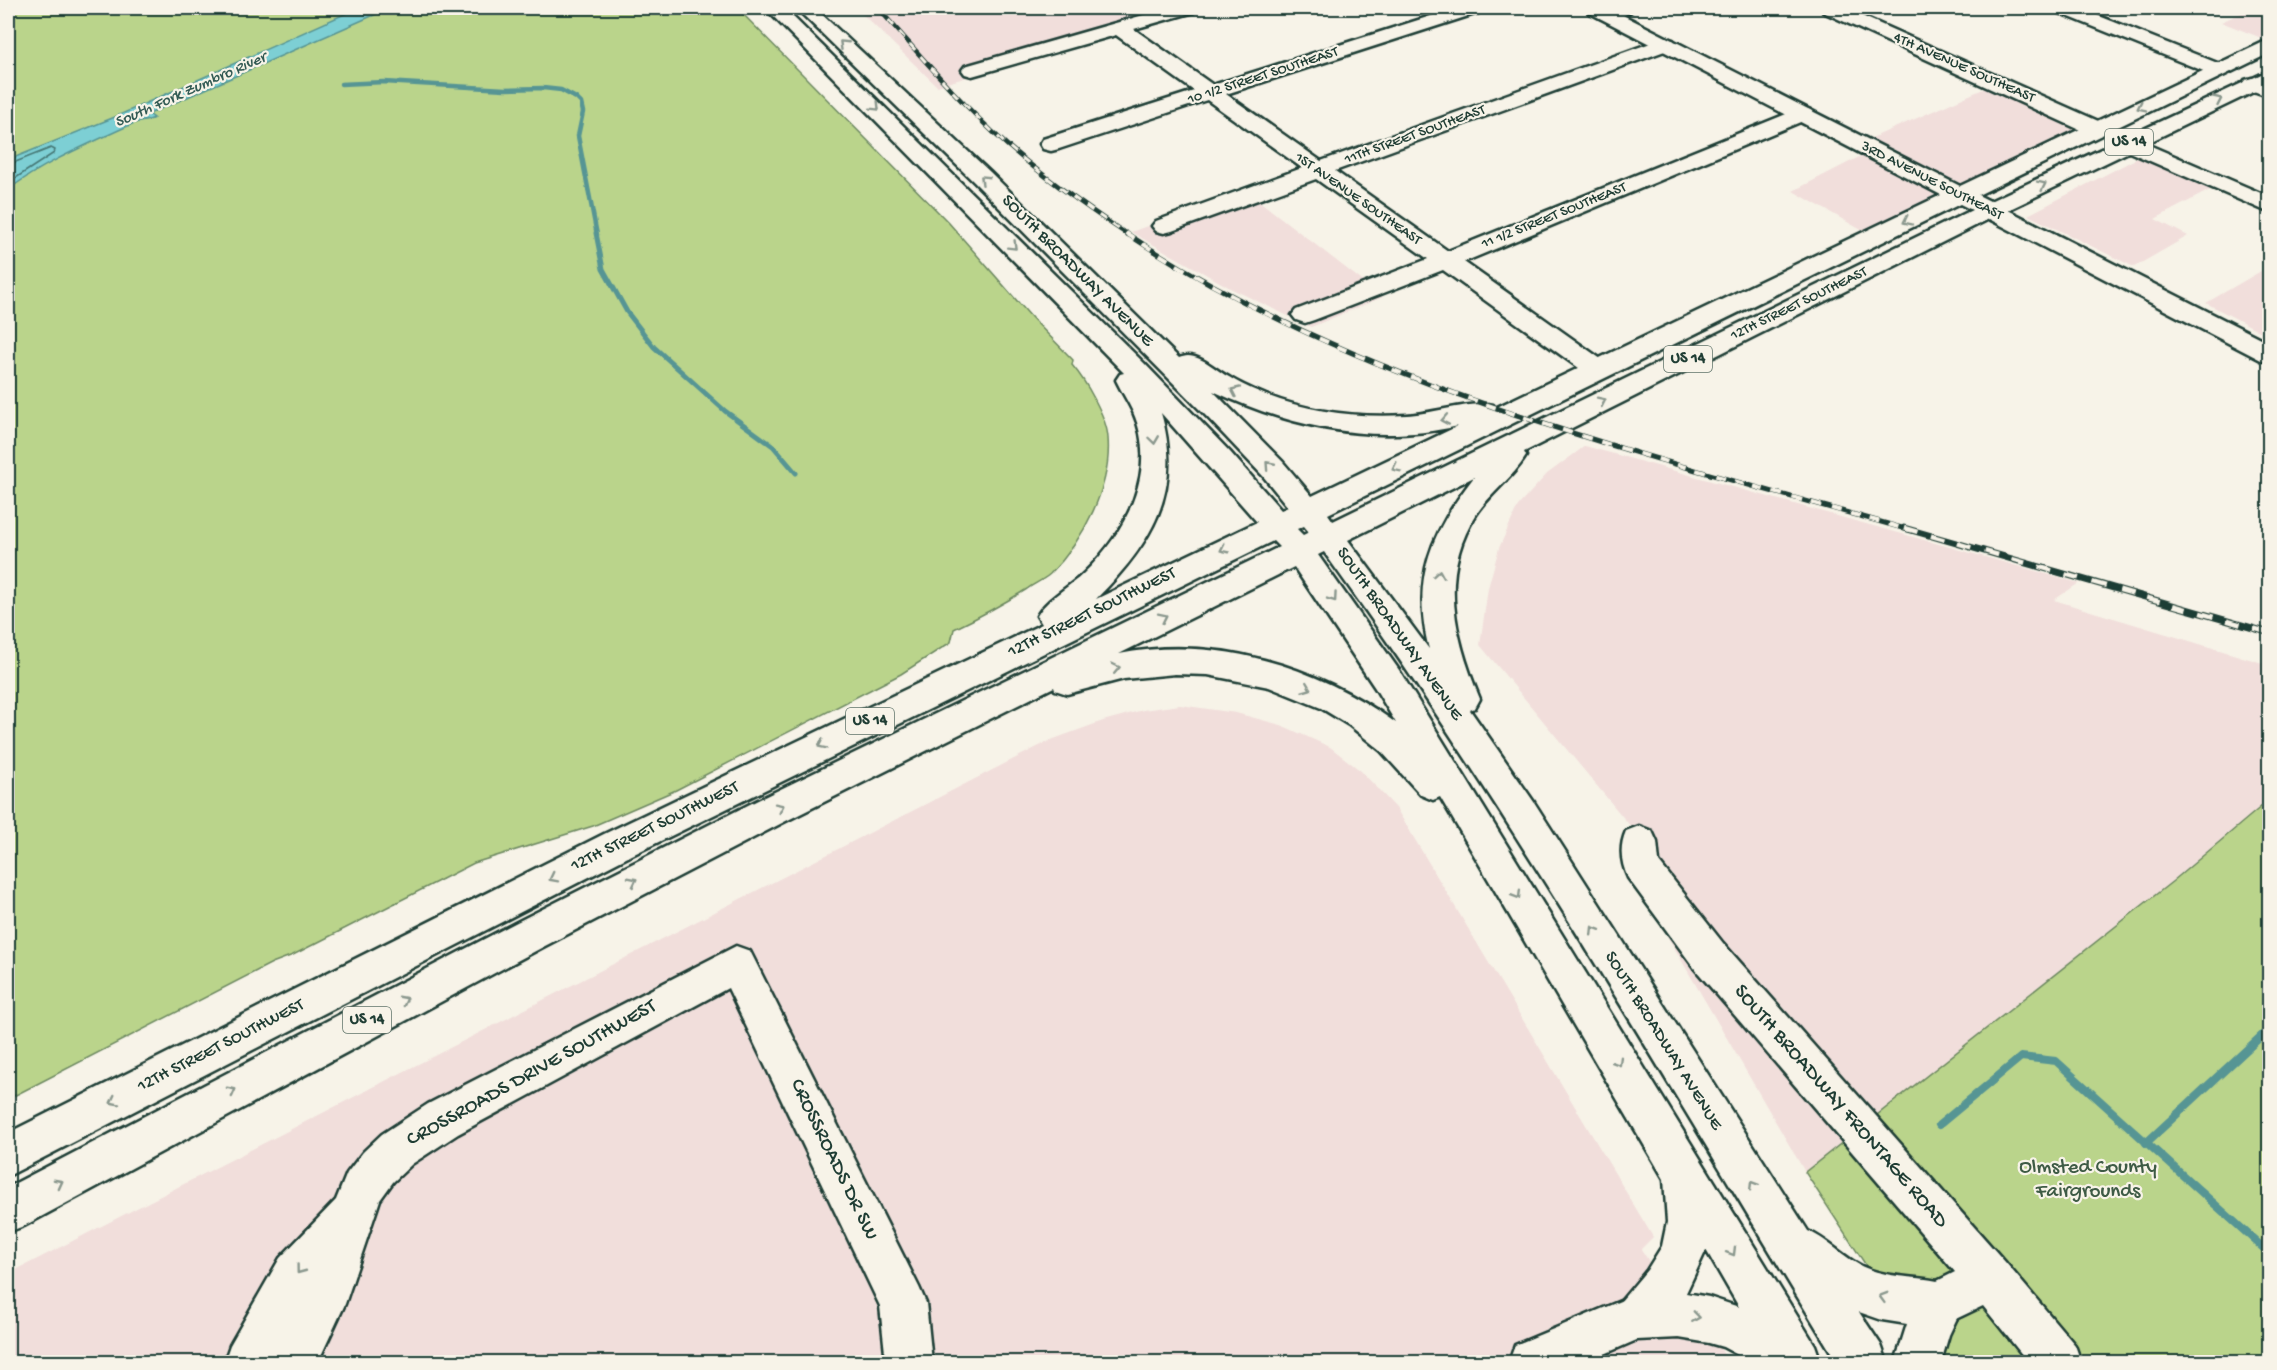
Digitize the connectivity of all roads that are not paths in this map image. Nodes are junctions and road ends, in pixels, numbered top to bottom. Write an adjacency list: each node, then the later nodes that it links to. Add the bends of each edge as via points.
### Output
1 (774, 8): 25 (main road, SOUTH BROADWAY AVENUE, one-way to 25)
2 (805, 8): 26 (main road, SOUTH BROADWAY AVENUE, one-way to 2)
3 (1187, 8): 8 (main road)
4 (1474, 8): 14 (main road, 10 1/2 STREET SOUTHEAST)
5 (1830, 8): 16 (main road, 4TH AVENUE SOUTHEAST)
6 (2064, 8): 12 (main road)
7 (1609, 10): 9 (main road, 3RD AVENUE SOUTHEAST)
8 (1121, 19): 11 (main road); 14 (main road, 1ST AVENUE SOUTHEAST)
9 (1666, 44): 15 (main road, 3RD AVENUE SOUTHEAST); 19 (main road, 11TH STREET SOUTHEAST)
10 (2270, 45): 12 (main road, 12TH STREET SOUTHEAST / US 14)
11 (972, 70)
12 (2218, 70): 16 (main road, 12TH STREET SOUTHEAST / US 14, one-way to 16)
13 (2264, 84): 17 (main road, 12TH STREET SOUTHEAST / US 14, one-way to 13)
14 (1208, 93): 18 (main road, 10 1/2 STREET SOUTHEAST); 19 (main road, 1ST AVENUE SOUTHEAST)
15 (1803, 114): 20 (main road, 3RD AVENUE SOUTHEAST); 24 (main road, 11 1/2 STREET SOUTHEAST)
16 (2097, 129): 20 (main road, 12TH STREET SOUTHEAST / US 14)
17 (2128, 143): 21 (main road); 22 (main road, 12TH STREET SOUTHEAST / US 14, one-way to 17)
18 (1052, 144)
19 (1318, 171): 23 (main road, 11TH STREET SOUTHEAST); 24 (main road, 1ST AVENUE SOUTHEAST)
20 (1959, 195): 22 (main road, 3RD AVENUE SOUTHEAST); 29 (main road, 12TH STREET SOUTHEAST / US 14, one-way to 29)
21 (2270, 206)
22 (1990, 210): 28 (main road, 3RD AVENUE SOUTHEAST); 30 (main road, 12TH STREET SOUTHEAST / US 14, one-way to 22)
23 (1164, 226)
24 (1445, 261): 27 (main road, 11 1/2 STREET SOUTHEAST); 29 (main road, 1ST AVENUE SOUTHEAST)
25 (1054, 288): 32 (main road, SOUTH BROADWAY AVENUE, via 1190,427); 35 (main road, one-way to 35, via 1125,375 1146,408 1156,449 1148,504 1121,555 1088,589 1044,622)
26 (1120, 314): 29 (main road, one-way to 26, via 1443,421 1386,425 1315,419 1255,400 1218,383); 31 (main road, SOUTH BROADWAY AVENUE, one-way to 26, via 1241,435)
27 (1305, 315)
28 (2270, 354)
29 (1590, 374): 31 (main road, 12TH STREET SOUTHEAST / US 14, one-way to 31)
30 (1545, 429): 33 (main road, 12TH STREET SOUTHEAST / US 14); 37 (main road, one-way to 30, via 1447,662 1439,633 1437,587 1445,545 1460,516 1491,476)
31 (1308, 509): 32 (main road, 12TH STREET SOUTHWEST / US 14); 33 (main road, SOUTH BROADWAY AVENUE)
32 (1277, 524): 34 (main road, SOUTH BROADWAY AVENUE); 35 (main road, 12TH STREET SOUTHWEST / US 14, one-way to 35)
33 (1329, 536): 34 (main road, 12TH STREET SOUTHEAST / US 14); 37 (main road, SOUTH BROADWAY AVENUE, via 1401,634)
34 (1299, 551): 36 (main road, 12TH STREET SOUTHWEST / US 14, one-way to 34); 39 (main road, SOUTH BROADWAY AVENUE, one-way to 39, via 1388,679)
35 (917, 698): 41 (main road, 12TH STREET SOUTHWEST / US 14, one-way to 41, via 617,845)
36 (941, 727): 39 (main road, one-way to 39, via 1111,669 1185,661 1241,668 1305,687 1373,724 1414,762); 43 (main road, 12TH STREET SOUTHWEST / US 14, one-way to 36, via 570,914)
37 (1521, 813): 45 (main road, SOUTH BROADWAY AVENUE, one-way to 37)
38 (1639, 842): 46 (main road, SOUTH BROADWAY FRONTAGE ROAD, via 1641,867 1709,956)
39 (1486, 845): 42 (main road, SOUTH BROADWAY AVENUE, one-way to 42)
40 (736, 964): 44 (main road, CROSSROADS DRIVE SOUTHWEST, via 443,1119 397,1149 378,1167 362,1188); 51 (main road, CROSSROADS DR SW, via 903,1303)
41 (8, 1155)
42 (1681, 1165): 48 (main road, via 1690,1217 1687,1242 1664,1288); 54 (main road, SOUTH BROADWAY AVENUE, one-way to 54)
43 (8, 1210)
44 (354, 1211): 49 (main road, CROSSROADS DRIVE SOUTHWEST, one-way to 49, via 296,1274); 50 (main road, CROSSROADS DRIVE SOUTHWEST, via 322,1304)
45 (1784, 1235): 47 (main road, one-way to 45, via 1893,1300 1855,1288 1815,1262); 55 (main road, SOUTH BROADWAY AVENUE)
46 (1990, 1278): 47 (main road); 57 (main road, SOUTH BROADWAY FRONTAGE ROAD)
47 (1941, 1303): 56 (main road, via 1928,1328)
48 (1637, 1317): 52 (main road); 53 (main road, one-way to 53, via 1680,1315 1706,1319 1740,1331)
49 (247, 1362)
50 (293, 1362)
51 (909, 1362)
52 (1532, 1362)
53 (1789, 1362)
54 (1797, 1362)
55 (1864, 1362)
56 (1918, 1362)
57 (2058, 1362)

